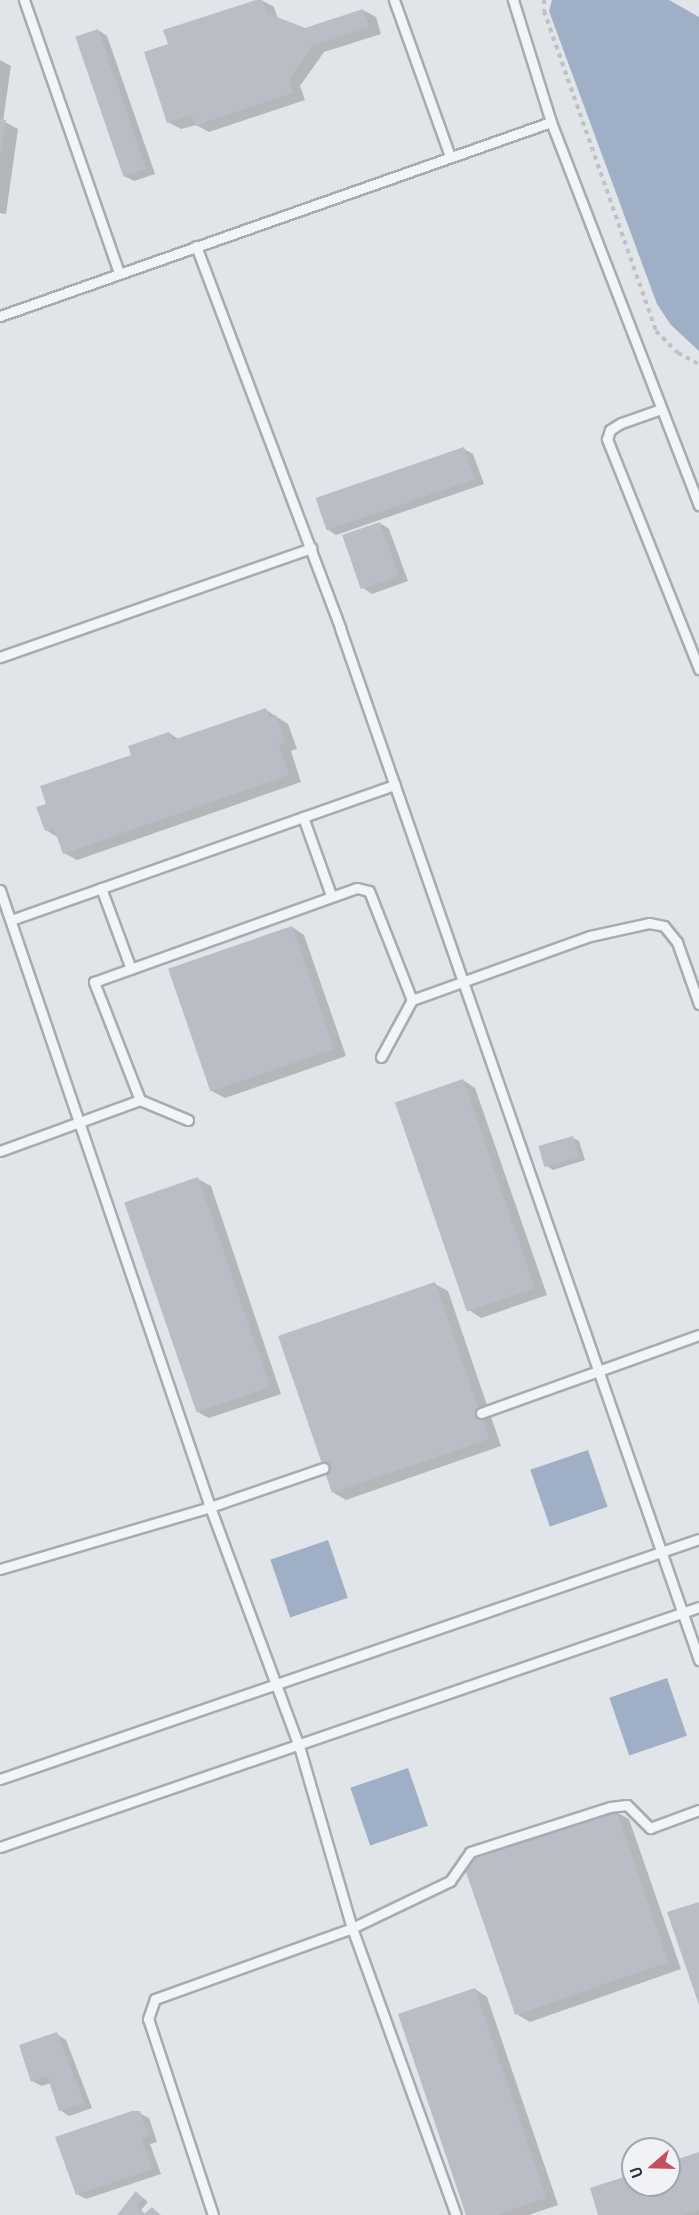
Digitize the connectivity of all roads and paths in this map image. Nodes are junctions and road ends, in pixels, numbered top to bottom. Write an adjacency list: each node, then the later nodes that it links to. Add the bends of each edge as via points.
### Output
1 (24, 0): 8 (lane)
2 (394, 0): 6 (lane)
3 (513, 0): 5 (lane)
4 (544, 0): 10 (path, via 544,11 656,332 678,353)
5 (551, 122): 6 (lane); 11 (lane)
6 (450, 156): 7 (lane)
7 (196, 246): 8 (lane); 13 (lane)
8 (119, 273): 9 (lane)
9 (0, 316)
10 (699, 364)
11 (661, 409): 12 (lane); 15 (lane, via 621,423 610,430 607,439)
12 (699, 505)
13 (311, 548): 14 (lane); 16 (lane)
14 (0, 657)
15 (699, 669)
16 (395, 785): 17 (lane); 23 (lane)
17 (303, 817): 18 (lane); 20 (lane)
18 (101, 888): 21 (lane); 22 (lane)
19 (0, 890): 21 (lane)
20 (331, 895): 22 (lane); 24 (lane, via 357,888 369,891)
21 (10, 920): 29 (lane)
22 (131, 969): 27 (lane, via 97,980 94,985)
23 (466, 982): 24 (lane); 25 (lane, via 590,936 649,923 664,927 677,942); 32 (lane)
24 (412, 1000): 26 (lane)
25 (699, 1004)
26 (381, 1057)
27 (140, 1100): 28 (lane); 29 (lane)
28 (188, 1120)
29 (80, 1121): 30 (lane); 35 (lane)
30 (0, 1151)
31 (699, 1335): 32 (lane)
32 (601, 1372): 33 (lane); 37 (lane)
33 (481, 1413)
34 (323, 1468): 35 (lane)
35 (210, 1507): 38 (lane); 42 (lane)
36 (699, 1539): 37 (lane)
37 (661, 1552): 40 (lane); 42 (lane)
38 (0, 1569)
39 (699, 1606): 40 (lane)
40 (682, 1612): 41 (lane); 43 (lane)
41 (699, 1660)
42 (276, 1687): 43 (lane); 44 (lane)
43 (299, 1746): 46 (lane); 47 (lane)
44 (0, 1779)
45 (699, 1810): 47 (lane, via 650,1828 627,1805 610,1807 470,1852 450,1881)
46 (0, 1847)
47 (352, 1928): 48 (lane, via 242,1965 150,2004 148,2019); 49 (lane)
48 (213, 2215)
49 (456, 2215)

